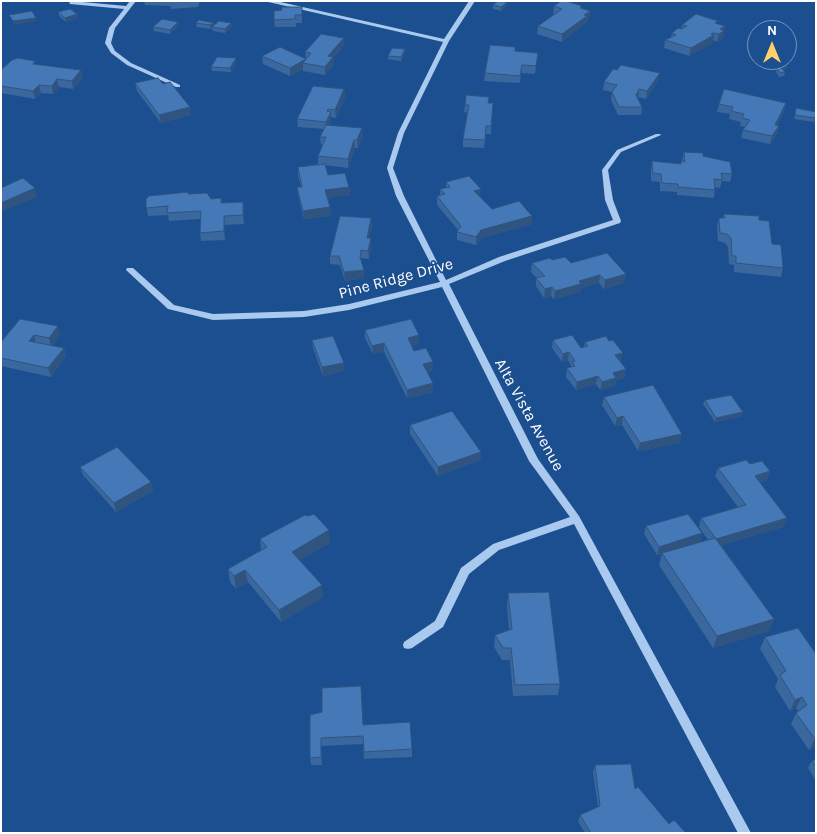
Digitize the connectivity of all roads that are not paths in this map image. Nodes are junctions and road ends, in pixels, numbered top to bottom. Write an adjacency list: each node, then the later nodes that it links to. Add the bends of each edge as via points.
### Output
1 (133, 1): 5 (street)
2 (267, 1): 6 (street)
3 (472, 1): 6 (street, Alta Vista Avenue)
4 (72, 2): 5 (street)
5 (128, 8): 7 (street, via 109,34 108,43 113,52 151,75)
6 (446, 41): 10 (street, Alta Vista Avenue, via 401,132 390,168 400,196)
7 (178, 86)
8 (658, 135): 10 (street, Pine Ridge Drive, via 619,151 605,170 609,200 617,221 502,259)
9 (130, 270): 10 (street, Pine Ridge Drive, via 171,307 213,317 304,314 349,307)
10 (443, 284): 11 (street, Alta Vista Avenue, via 534,461)
11 (576, 519): 12 (street, via 496,547 465,571 439,624); 13 (street, Alta Vista Avenue)
12 (408, 645)
13 (745, 833)

